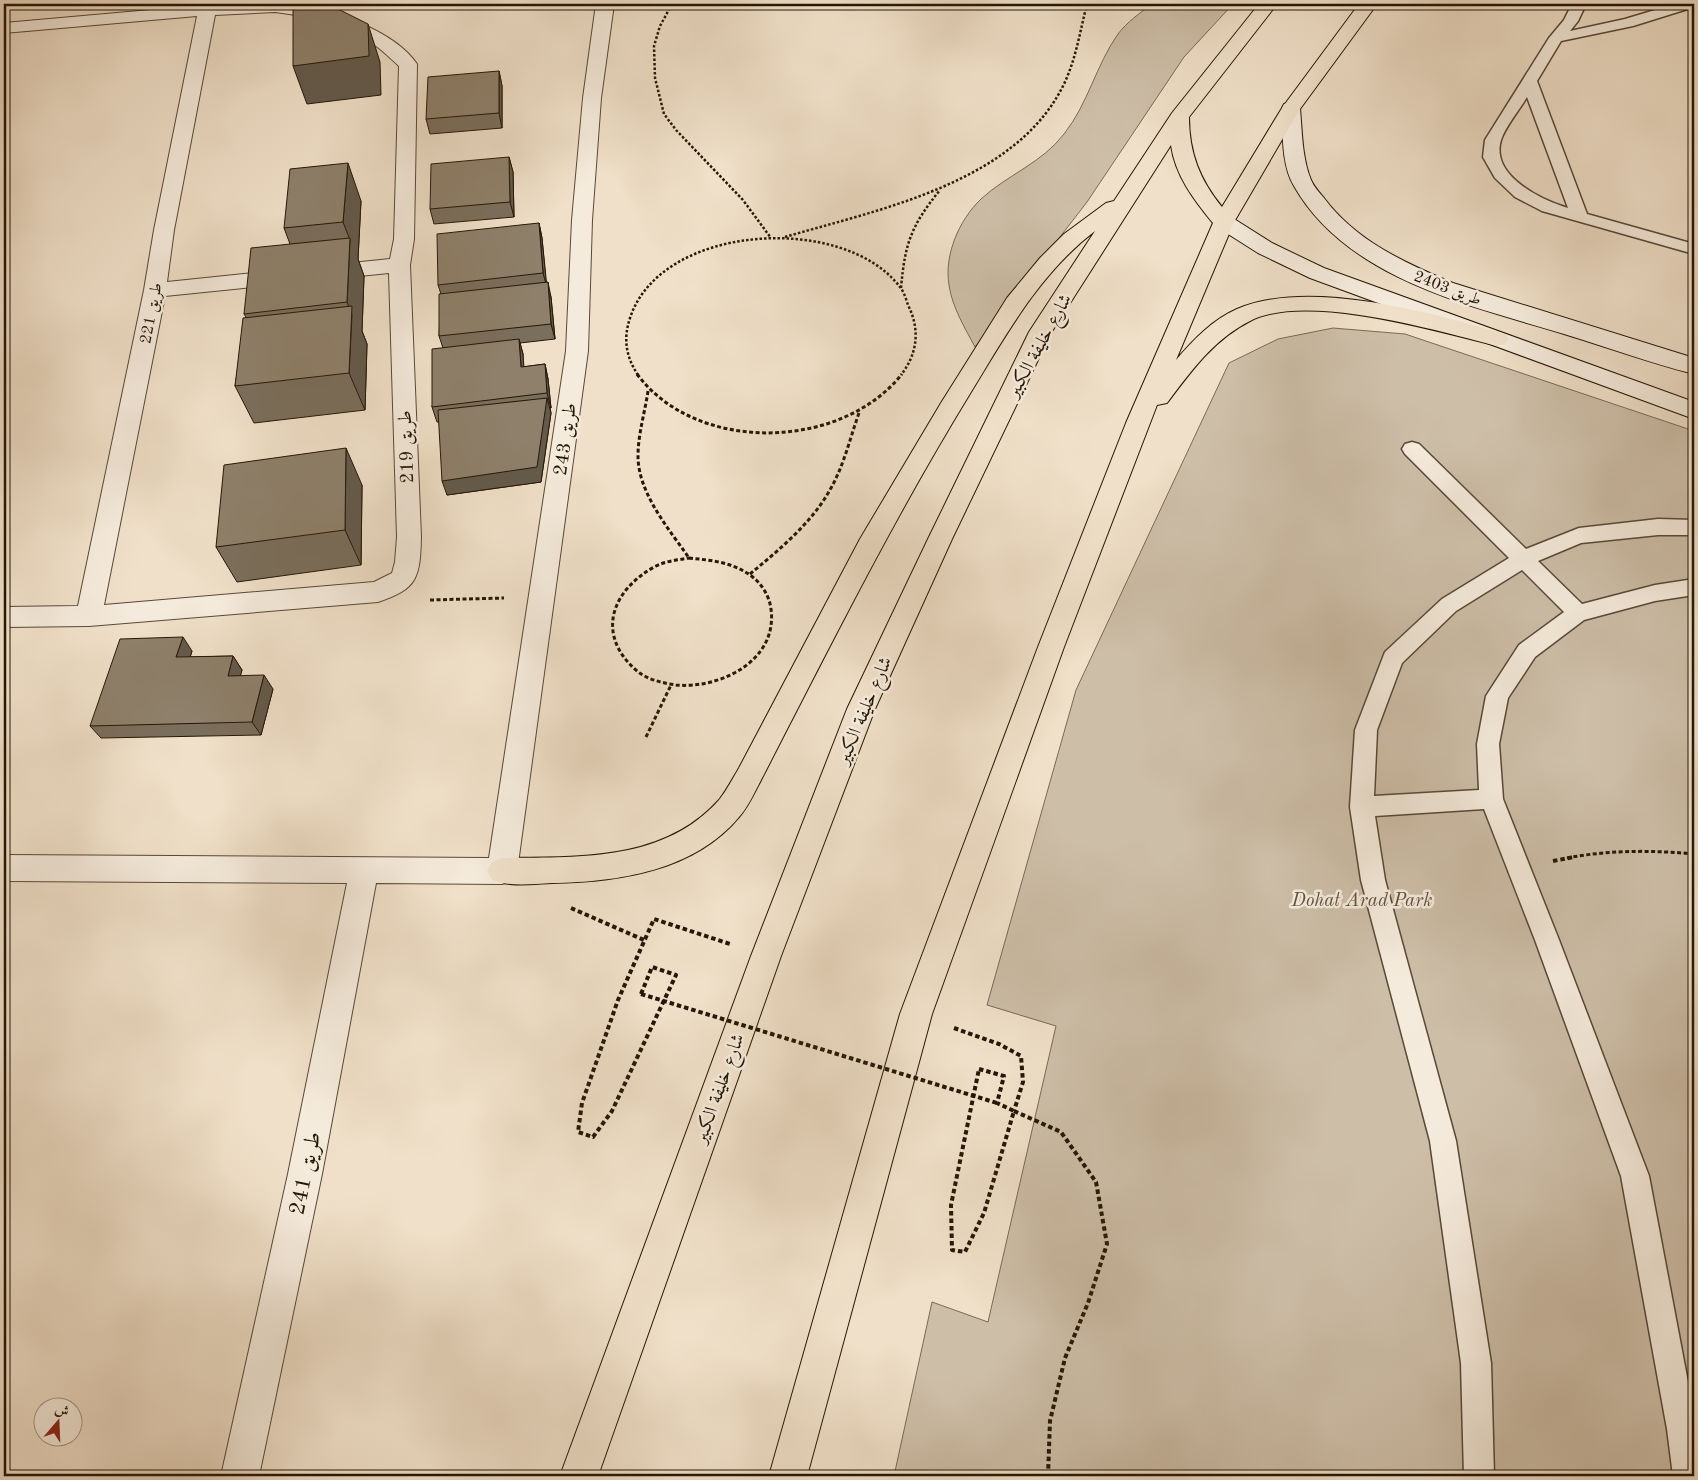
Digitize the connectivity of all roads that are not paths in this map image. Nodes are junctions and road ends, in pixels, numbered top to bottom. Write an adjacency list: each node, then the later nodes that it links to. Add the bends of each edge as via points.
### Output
1 (605, 4): 34 (street, طريق 243, via 585,182 577,351)
2 (1268, 4): 12 (main road, شارع خليفة الكبير)
3 (1368, 4): 11 (main road)
4 (1579, 4): 9 (lane, via 1571,21)
5 (1692, 4): 9 (lane, via 1628,23)
6 (275, 5): 7 (street); 17 (street, طريق 219, via 335,19 378,39 408,64 404,239)
7 (206, 10): 8 (street); 18 (street, طريق 221)
8 (4, 28)
9 (1556, 38): 10 (lane)
10 (1529, 81): 14 (lane); 14 (lane, via 1493,140 1492,157 1502,175 1521,192 1548,207)
11 (1291, 108): 15 (main road); 20 (street, طريق 2403, via 1295,155 1303,185 1344,232 1375,256 1458,294)
12 (1179, 117): 13 (main road, شارع خليفة الكبير); 15 (main road, via 1178,137 1191,179)
13 (1127, 198): 34 (main road, via 1071,239 1015,303 869,546 749,776 727,811 694,840 652,860 605,868); 36 (main road, شارع خليفة الكبير, via 1040,332 861,709 766,956)
14 (1580, 217): 16 (lane)
15 (1224, 222): 19 (street, via 1265,248 1317,273); 22 (main road)
16 (1694, 249)
17 (398, 265): 18 (street); 28 (street, طريق 219, via 409,537 408,562 403,579 378,592)
18 (155, 290): 28 (street, طريق 221)
19 (1497, 339): 21 (street); 22 (main road, via 1364,308 1305,303 1253,310 1218,330 1189,359)
20 (1694, 366)
21 (1694, 411)
22 (1138, 423): 37 (main road, via 1051,647 916,1014)
23 (1412, 449): 25 (lane)
24 (1694, 527): 25 (lane, via 1579,536)
25 (1525, 558): 27 (lane); 31 (lane, via 1449,605 1393,658 1366,730)
26 (1694, 587): 27 (lane)
27 (1578, 612): 30 (lane, via 1527,651 1497,696 1488,744)
28 (89, 616): 29 (street, طريق 219)
29 (4, 617)
30 (1491, 799): 31 (lane); 39 (lane, via 1635,1176)
31 (1362, 807): 38 (lane, via 1373,880 1443,1140 1476,1363)
32 (4, 868): 33 (street)
33 (364, 869): 34 (street); 35 (street, طريق 241, via 305,1174)
34 (502, 871)
35 (240, 1476)
36 (579, 1476)
37 (788, 1476)
38 (1479, 1476)
39 (1688, 1476)

